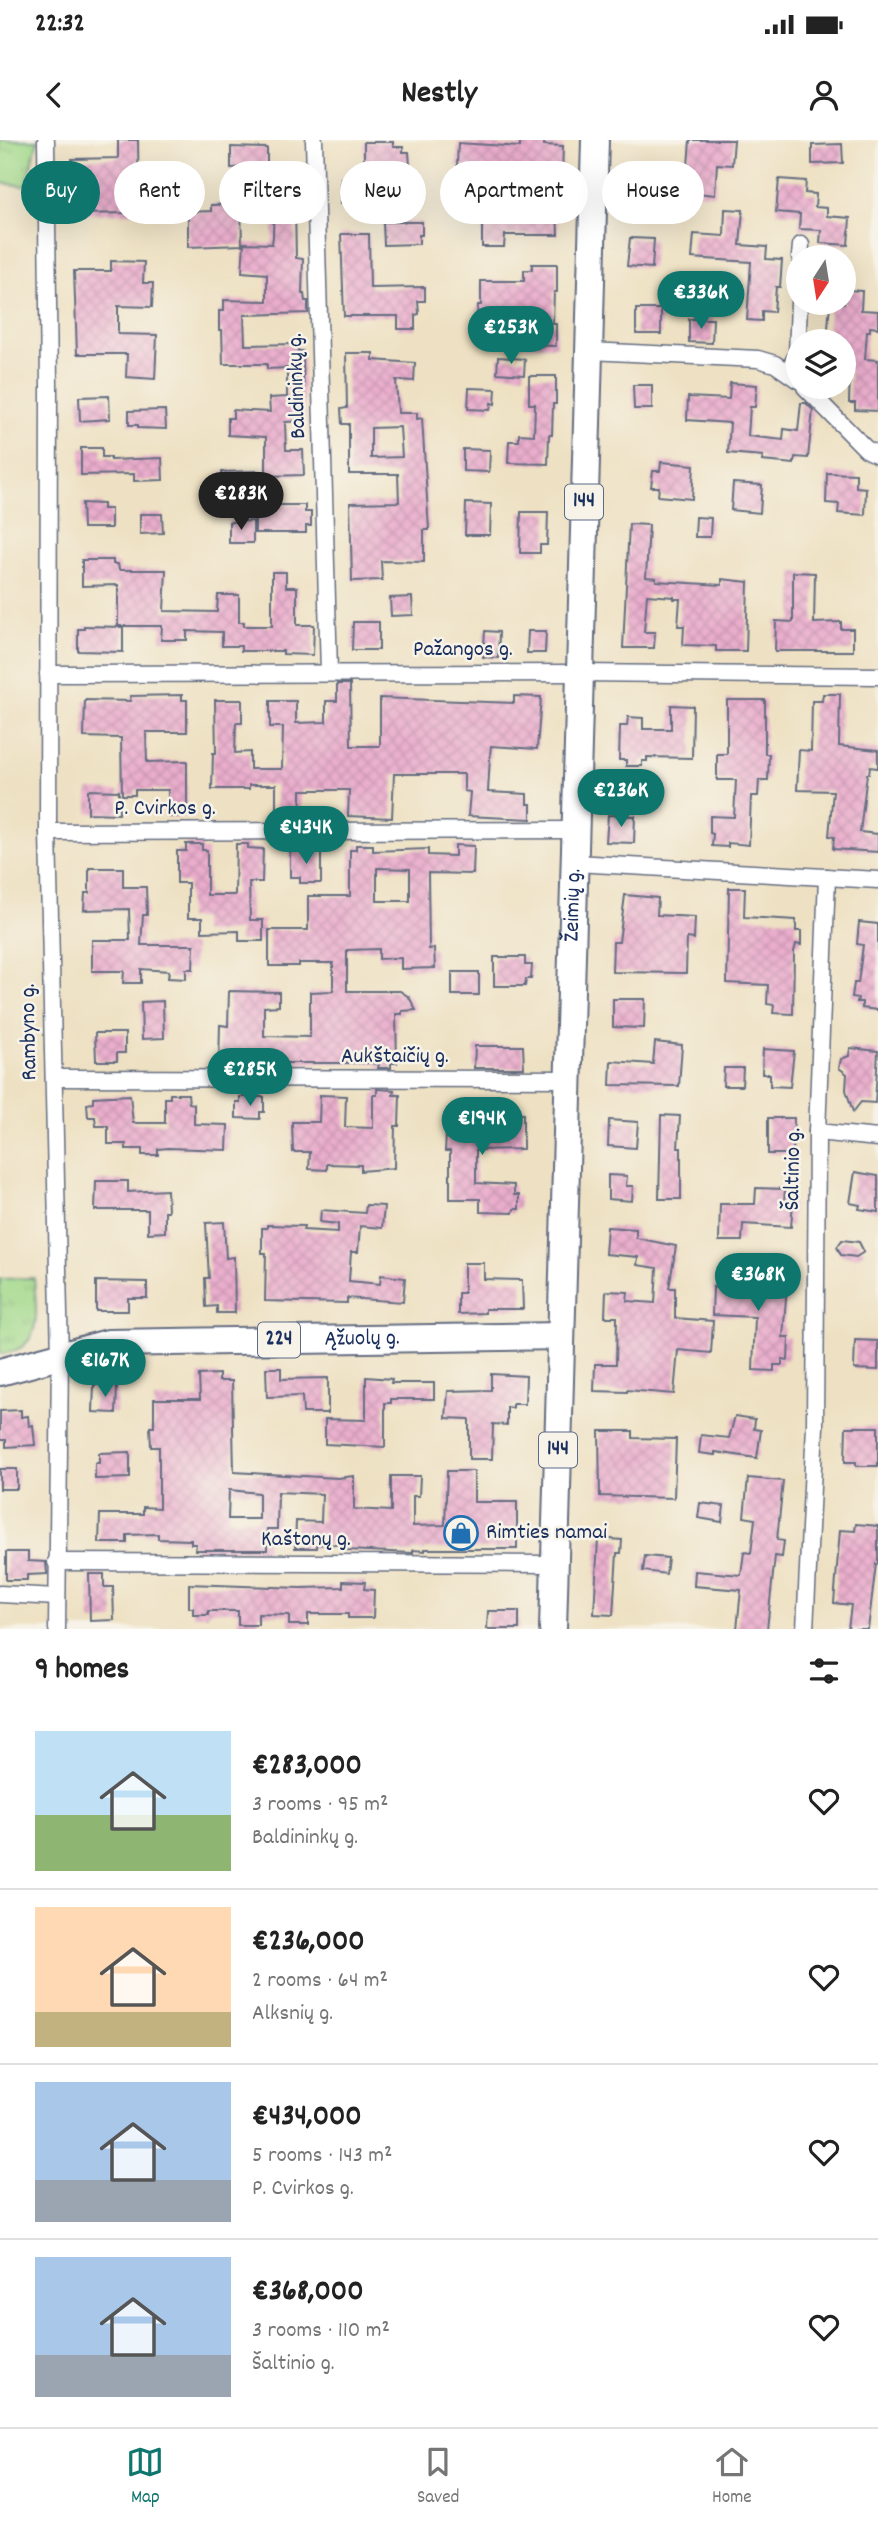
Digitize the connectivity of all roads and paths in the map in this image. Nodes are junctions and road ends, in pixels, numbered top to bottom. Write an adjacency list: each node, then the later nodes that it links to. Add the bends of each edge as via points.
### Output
1 (46, 140): 10 (street, Rambyno g.)
2 (314, 140): 8 (street, Baldininkų g.)
3 (595, 140): 4 (main road, Žeimių g. / 144)
4 (589, 351): 5 (street, via 758,359); 9 (main road, Žeimių g. / 144)
5 (786, 373)
6 (817, 399): 7 (street, via 866,449)
7 (878, 455)
8 (329, 672): 9 (street, Pažangos g.); 10 (street, Pažangos g.)
9 (579, 673): 11 (street, Pažangos g.); 12 (main road, Žeimių g. / 144)
10 (48, 674): 13 (street, Rambyno g.)
11 (878, 676)
12 (576, 830): 13 (street, P. Cvirkos g.); 14 (main road, Žeimių g. / 144)
13 (48, 832): 17 (street, Rambyno g.)
14 (575, 863): 15 (street); 18 (main road, Žeimių g. / 144)
15 (827, 877): 16 (street); 19 (street, Šaltinio g.)
16 (878, 880)
17 (54, 1078): 18 (street, Aukštaičių g.); 22 (street, Rambyno g.)
18 (569, 1079): 21 (main road, Žeimių g. / 144)
19 (817, 1132): 20 (street); 30 (street, Šaltinio g., via 816,1426)
20 (878, 1138)
21 (561, 1336): 22 (main road, Ąžuolų g. / 224, via 108,1343); 25 (main road, Žeimių g. / 144)
22 (60, 1357): 23 (main road, Ąžuolų g. / 224); 24 (street, Rambyno g.)
23 (0, 1372)
24 (57, 1562): 25 (street, Kaštonų g.); 27 (street, Rambyno g.)
25 (555, 1564): 29 (main road, Žeimių g. / 144)
26 (0, 1594): 27 (street)
27 (57, 1597): 28 (street, Rambyno g.)
28 (57, 1629)
29 (553, 1629)
30 (805, 1629)

